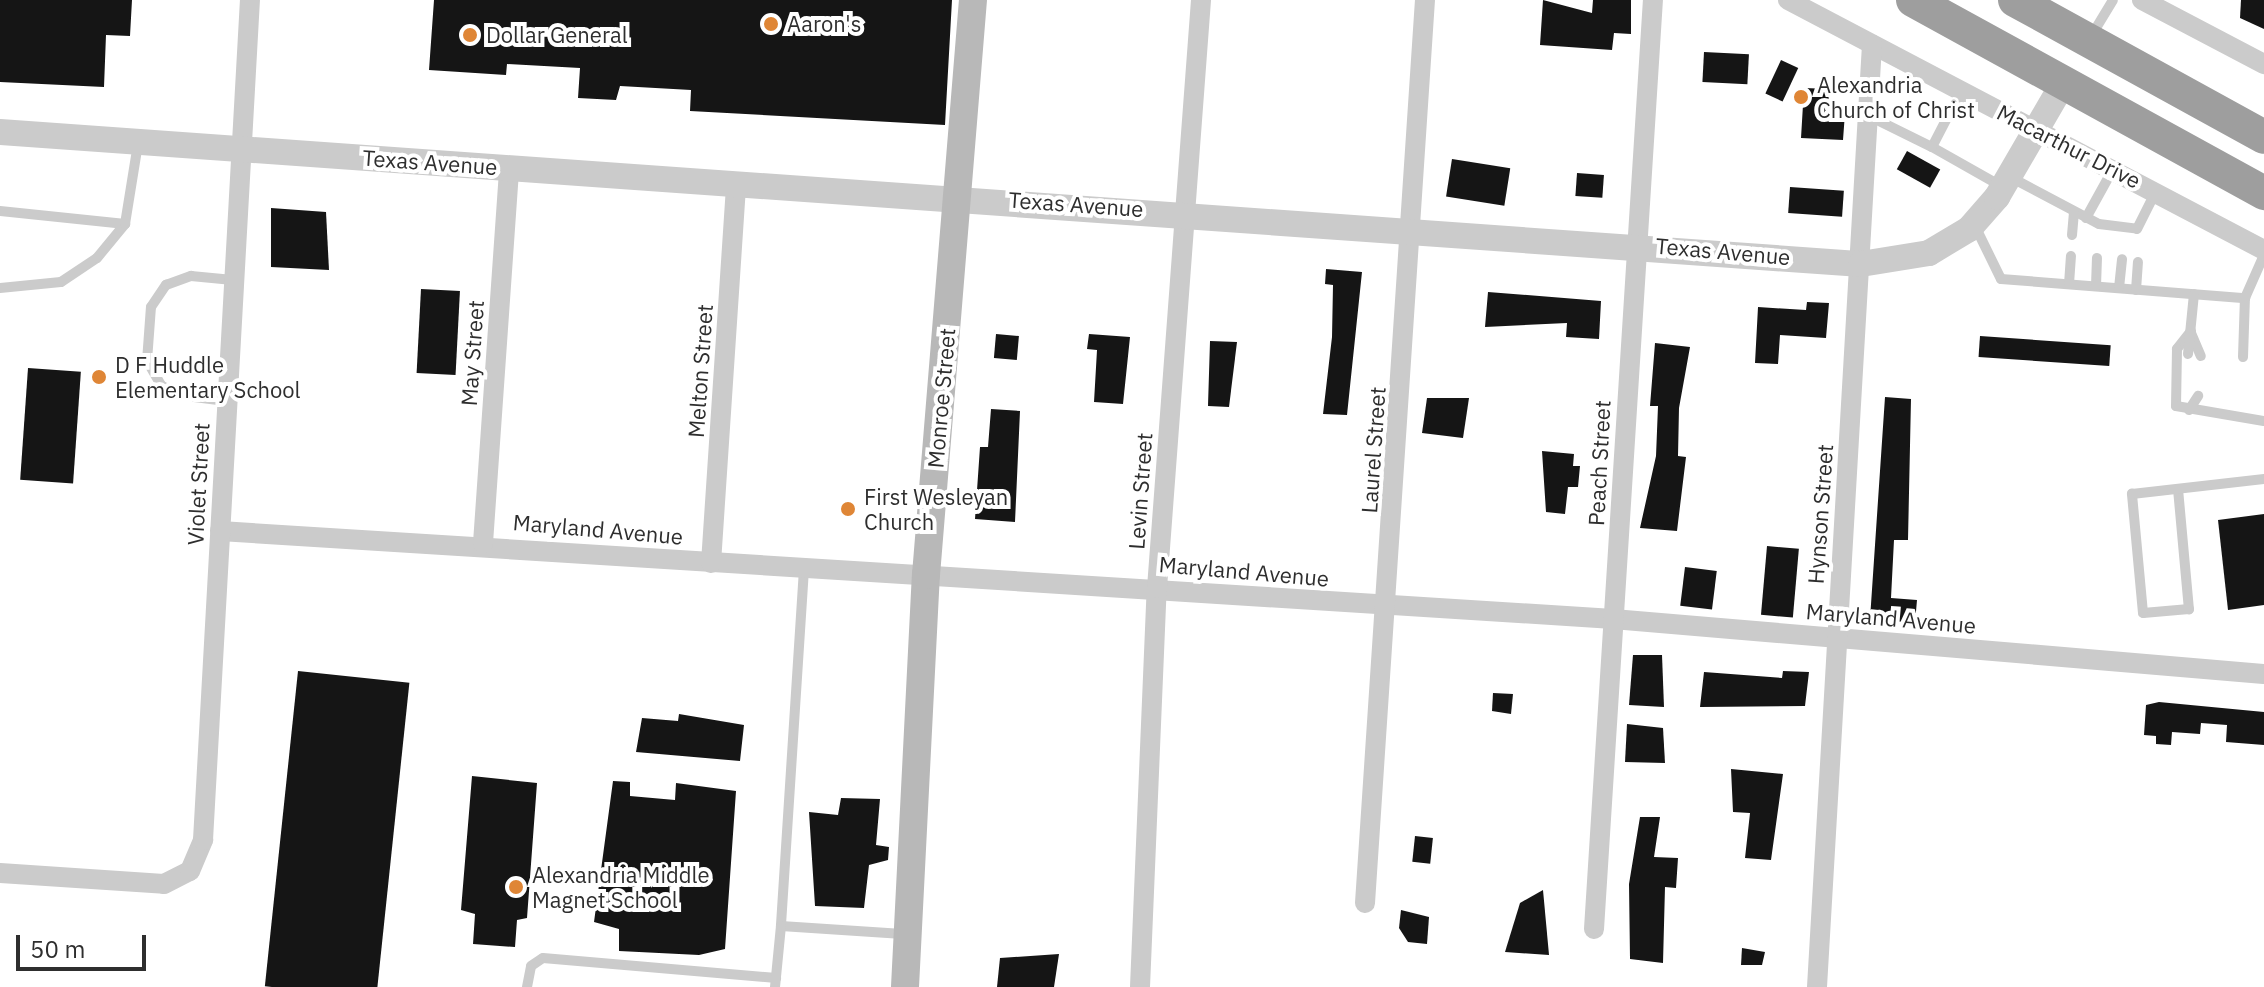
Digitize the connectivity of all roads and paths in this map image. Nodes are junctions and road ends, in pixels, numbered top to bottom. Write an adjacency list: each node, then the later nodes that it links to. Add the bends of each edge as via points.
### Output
1 (250, 0): 23 (street, Violet Street)
2 (973, 0): 30 (main road, Monroe Street)
3 (1201, 0): 32 (street, Levin Street)
4 (1425, 0): 39 (street, Laurel Street)
5 (1653, 0): 45 (street, Peach Street)
6 (1788, 0): 13 (street, Macarthur Drive)
7 (1913, 0): 15 (highway)
8 (2015, 0): 12 (highway)
9 (2113, 0): 12 (lane)
10 (2142, 0): 11 (street)
11 (2170, 6): 14 (street)
12 (2089, 39): 15 (highway); 20 (highway)
13 (1872, 45): 16 (street, Macarthur Drive); 17 (street, Hynson Street)
14 (2264, 64)
15 (2064, 82): 18 (street, Texas Avenue); 29 (highway)
16 (1961, 91): 18 (street, Macarthur Drive); 22 (lane)
17 (1869, 116): 22 (lane); 51 (street, Hynson Street)
18 (2035, 130): 25 (street, Macarthur Drive); 26 (street, Texas Avenue)
19 (0, 132): 21 (street, Texas Avenue)
20 (2264, 137)
21 (138, 141): 23 (street, Texas Avenue); 35 (lane)
22 (1932, 147): 26 (lane)
23 (240, 148): 24 (street, Texas Avenue); 52 (street, Violet Street)
24 (509, 167): 27 (street, Texas Avenue); 69 (street, May Street)
25 (2113, 169): 28 (street, Macarthur Drive); 34 (lane)
26 (2006, 182): 33 (lane); 36 (street, Texas Avenue)
27 (736, 183): 30 (street, Texas Avenue); 70 (street, Melton Street)
28 (2156, 191): 40 (lane); 46 (street, Macarthur Drive)
29 (2264, 193)
30 (958, 197): 32 (street, Texas Avenue); 72 (main road, Monroe Street)
31 (0, 211): 35 (lane)
32 (1185, 211): 39 (street, Texas Avenue); 73 (street, Levin Street)
33 (2074, 213): 34 (lane); 41 (lane)
34 (2086, 218): 37 (lane)
35 (125, 224): 55 (lane, via 97,258 61,282)
36 (1974, 224): 51 (street, Texas Avenue, via 1929,253); 53 (lane, via 2001,279)
37 (2099, 224): 38 (lane); 42 (lane)
38 (2124, 227): 40 (lane); 43 (lane)
39 (1412, 228): 45 (street, Texas Avenue); 74 (street, Laurel Street)
40 (2137, 229): 44 (lane)
41 (2072, 235)
42 (2099, 237)
43 (2123, 239)
44 (2139, 240)
45 (1636, 243): 51 (street, Texas Avenue); 75 (street, Peach Street)
46 (2264, 252): 59 (lane)
47 (2071, 256): 53 (lane)
48 (2097, 258): 54 (lane)
49 (2122, 259): 56 (lane)
50 (2138, 262): 57 (lane)
51 (1861, 264): 76 (street, Hynson Street)
52 (233, 280): 64 (street, Violet Street); 64 (lane, via 191,276 166,285 151,307 147,361 161,385 178,395)
53 (2069, 284): 54 (lane)
54 (2096, 286): 56 (lane)
55 (0, 288)
56 (2119, 288): 57 (lane)
57 (2136, 290): 58 (lane)
58 (2194, 294): 59 (lane); 60 (lane)
59 (2245, 298): 63 (lane)
60 (2191, 331): 61 (lane); 62 (lane); 65 (lane, via 2177,349 2171,398)
61 (2188, 354)
62 (2201, 356)
63 (2243, 357)
64 (226, 401): 68 (street, Violet Street)
65 (2264, 421)
66 (2264, 479): 67 (lane)
67 (2178, 489): 67 (lane, via 2132,494 2143,613 2189,609)
68 (220, 531): 69 (street, Maryland Avenue); 78 (street, Violet Street, via 203,840 190,871 164,884)
69 (483, 543): 70 (street, Maryland Avenue)
70 (711, 563): 71 (street, Maryland Avenue)
71 (804, 569): 72 (street, Maryland Avenue); 80 (lane)
72 (926, 575): 73 (street, Maryland Avenue); 82 (main road, Monroe Street)
73 (1157, 588): 74 (street, Maryland Avenue); 86 (street, Levin Street)
74 (1386, 607): 75 (street, Maryland Avenue); 79 (street, Laurel Street)
75 (1613, 619): 76 (street, Maryland Avenue); 81 (street, Peach Street)
76 (1835, 637): 77 (street, Maryland Avenue); 87 (street, Hynson Street)
77 (2264, 674)
78 (0, 873)
79 (1365, 903)
80 (781, 926): 82 (lane); 83 (lane)
81 (1594, 929)
82 (903, 934): 85 (main road, Monroe Street)
83 (776, 982): 84 (lane, via 543,958 531,966)
84 (527, 987)
85 (905, 987)
86 (1140, 987)
87 (1817, 987)

